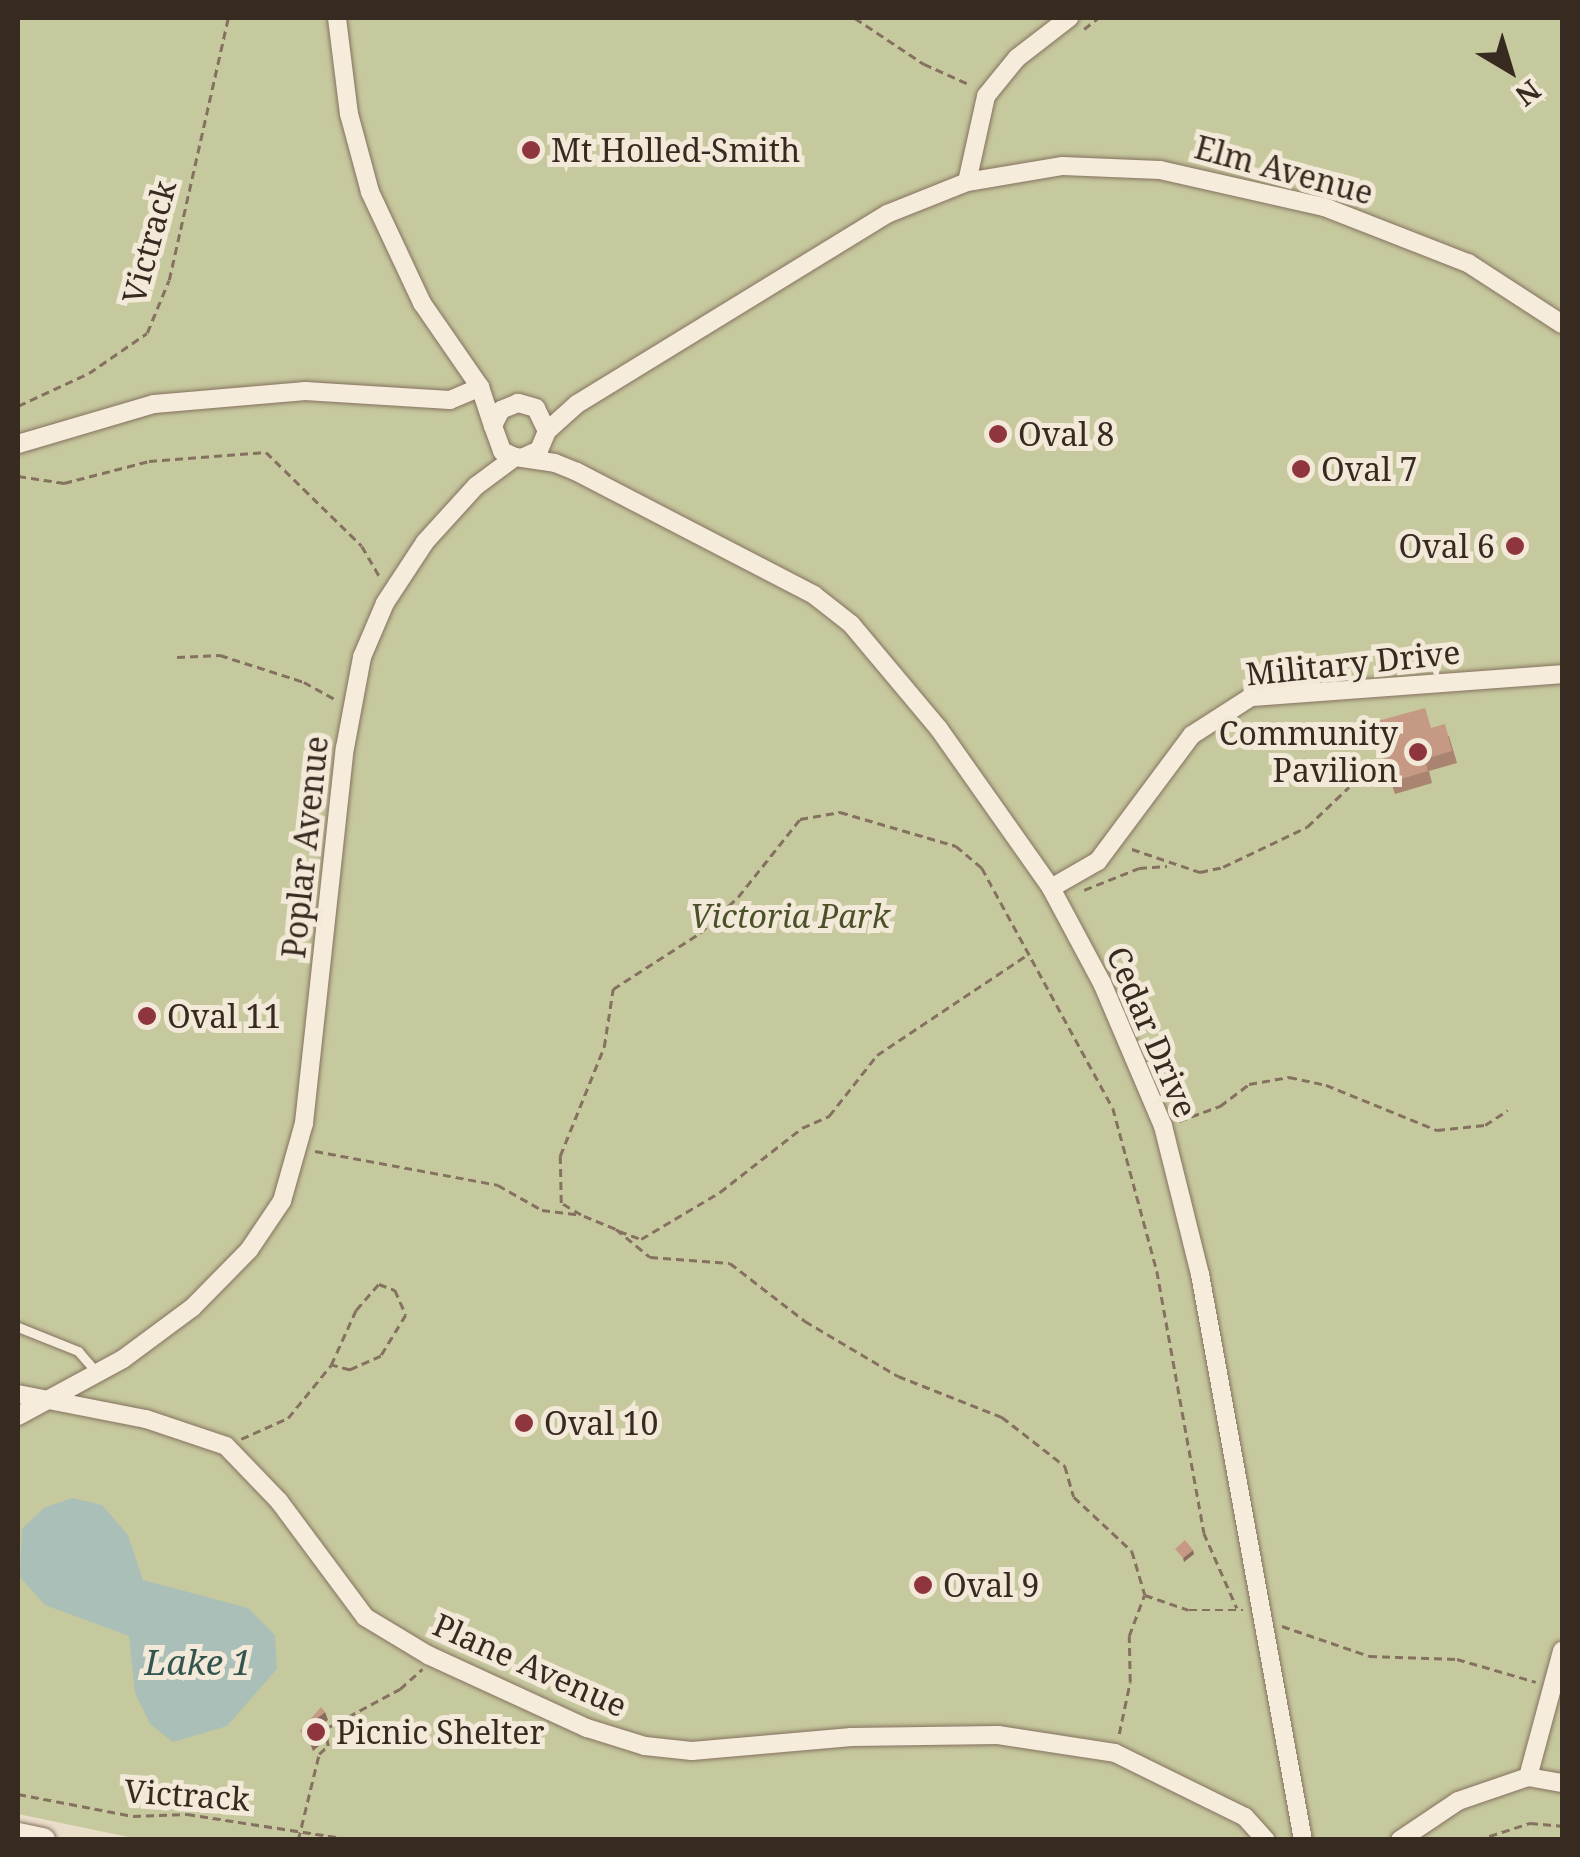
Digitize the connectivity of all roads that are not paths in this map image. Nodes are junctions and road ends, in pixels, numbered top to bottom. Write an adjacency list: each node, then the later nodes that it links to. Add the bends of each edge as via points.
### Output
1 (338, 18): 5 (street, via 345,96 370,192 422,303)
2 (1069, 18): 3 (street, via 1017,58 986,96)
3 (967, 182): 4 (street, Elm Avenue, via 1098,165 1264,190 1433,247); 6 (street, via 872,222)
4 (1562, 324)
5 (480, 387): 7 (street); 9 (street); 11 (street, via 450,400 305,391 154,404)
6 (577, 404): 8 (street); 10 (street)
7 (509, 405): 8 (street); 9 (street)
8 (536, 408): 10 (street)
9 (493, 429): 12 (street, via 497,446); 14 (street, Poplar Avenue)
10 (547, 433): 12 (street, via 539,450); 13 (street, Cedar Drive)
11 (18, 444)
12 (519, 457): 13 (street, Cedar Drive); 14 (street, Poplar Avenue)
13 (578, 472): 16 (street, Cedar Drive, via 814,595 851,624 940,728)
14 (476, 486): 18 (street, Poplar Avenue, via 425,542 385,602 351,708 299,1148 278,1209 236,1264 180,1318)
15 (1562, 674): 16 (street, Military Drive, via 1250,697 1192,734 1114,846)
16 (1055, 895): 28 (street, Cedar Drive, via 1164,1126 1200,1274)
17 (18, 1328): 18 (lane, via 78,1351)
18 (98, 1374): 20 (street, Poplar Avenue)
19 (18, 1394): 20 (street, Plane Avenue)
20 (46, 1401): 21 (street, Poplar Avenue); 27 (street, Plane Avenue, via 146,1419 226,1446 279,1502 365,1618 428,1655 587,1728 645,1746 692,1751 850,1737 998,1735 1115,1752 1217,1801)
21 (18, 1416)
22 (1562, 1651): 23 (street)
23 (1528, 1777): 24 (street); 29 (street, via 1458,1800)
24 (1562, 1784)
25 (18, 1835): 26 (main road)
26 (42, 1840)
27 (1266, 1840)
28 (1303, 1840)
29 (1400, 1840)

